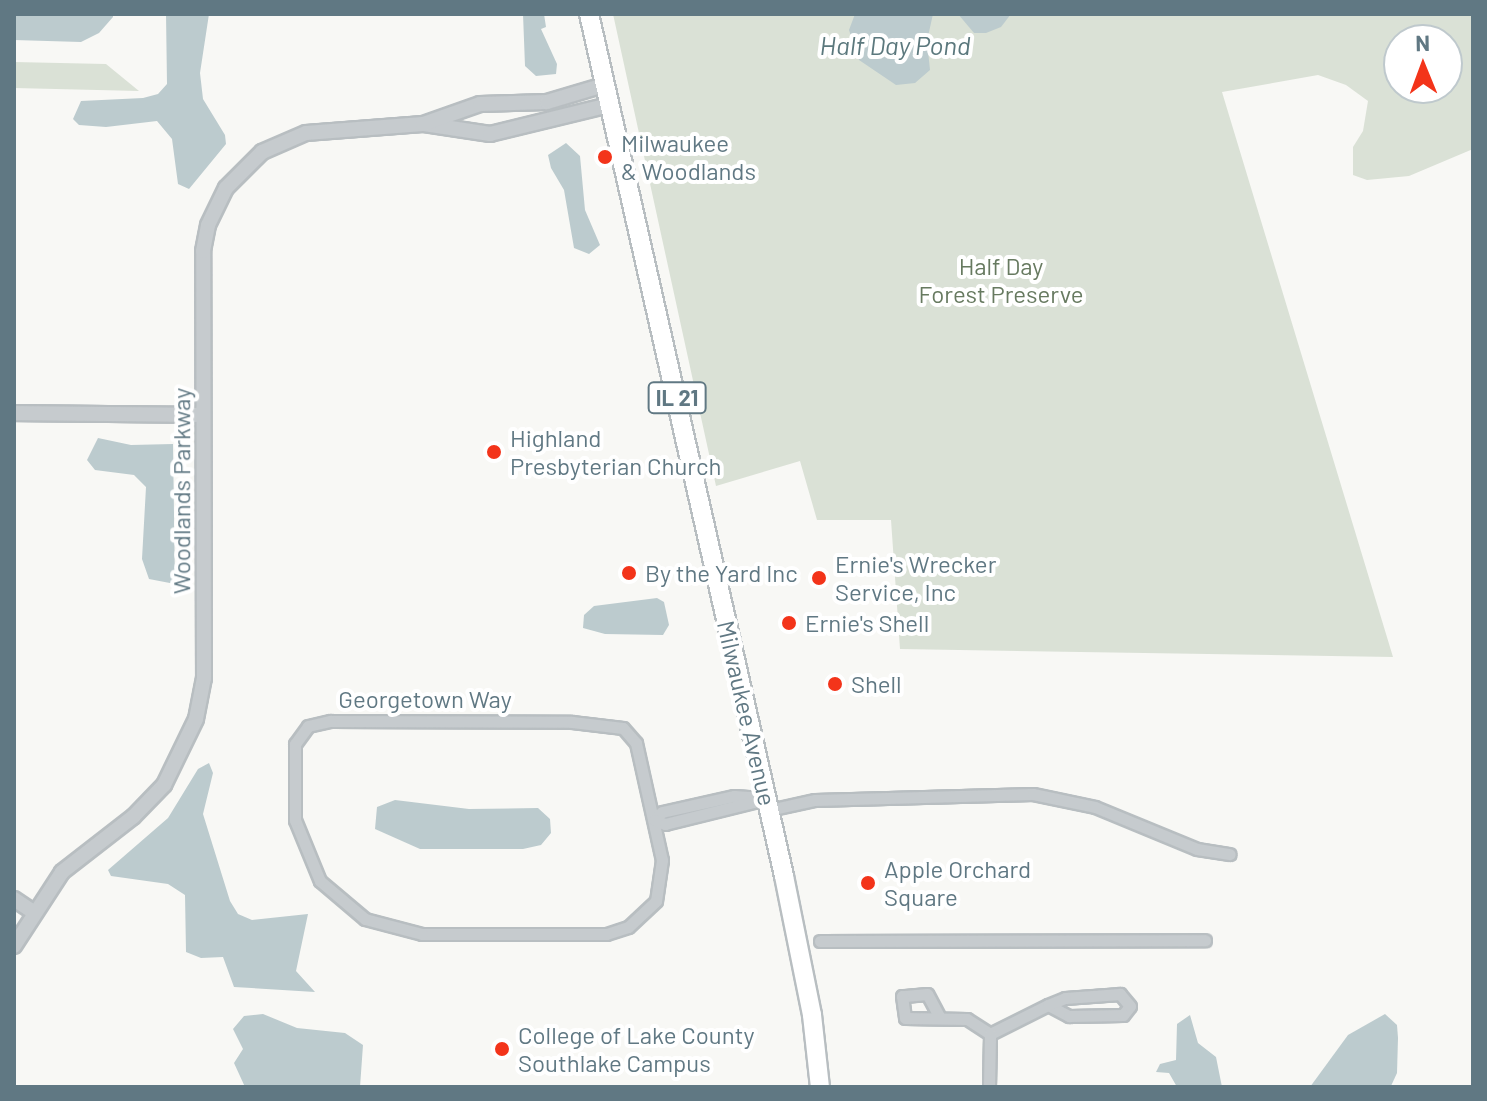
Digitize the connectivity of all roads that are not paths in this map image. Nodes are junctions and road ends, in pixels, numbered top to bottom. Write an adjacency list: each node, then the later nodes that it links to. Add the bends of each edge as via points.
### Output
1 (589, 14): 2 (main road, Milwaukee Avenue / IL 21)
2 (604, 85): 3 (main road, Milwaukee Avenue / IL 21); 4 (street, Woodlands Parkway, via 547,102 480,104)
3 (609, 105): 4 (street, Woodlands Parkway, via 490,134); 7 (main road, Milwaukee Avenue / IL 21)
4 (423, 124): 6 (street, Woodlands Parkway, via 325,129 293,136 262,152 226,188 208,225 203,251)
5 (14, 413): 6 (street)
6 (203, 415): 11 (street, Woodlands Parkway, via 204,678 193,729 154,796 68,866)
7 (767, 804): 8 (street, via 734,796 662,812); 9 (street, via 1033,794 1091,806 1167,840); 18 (main road, Milwaukee Avenue / IL 21, via 812,1015)
8 (654, 820): 8 (street, Georgetown Way, via 636,743 612,723 330,721 308,726 295,744 295,820 312,869 354,912 397,931 606,934 628,927 645,914 661,890)
9 (1230, 854)
10 (14, 899): 11 (street)
11 (32, 911): 14 (street, Woodlands Parkway)
12 (1205, 940): 13 (street)
13 (820, 941)
14 (14, 946)
15 (1048, 1005): 15 (street, via 1069,1016 1123,1015 1130,1006 1120,994 1065,998); 17 (street)
16 (940, 1018): 17 (street, via 974,1021)
17 (990, 1034): 19 (street)
18 (820, 1087)
19 (989, 1087)

